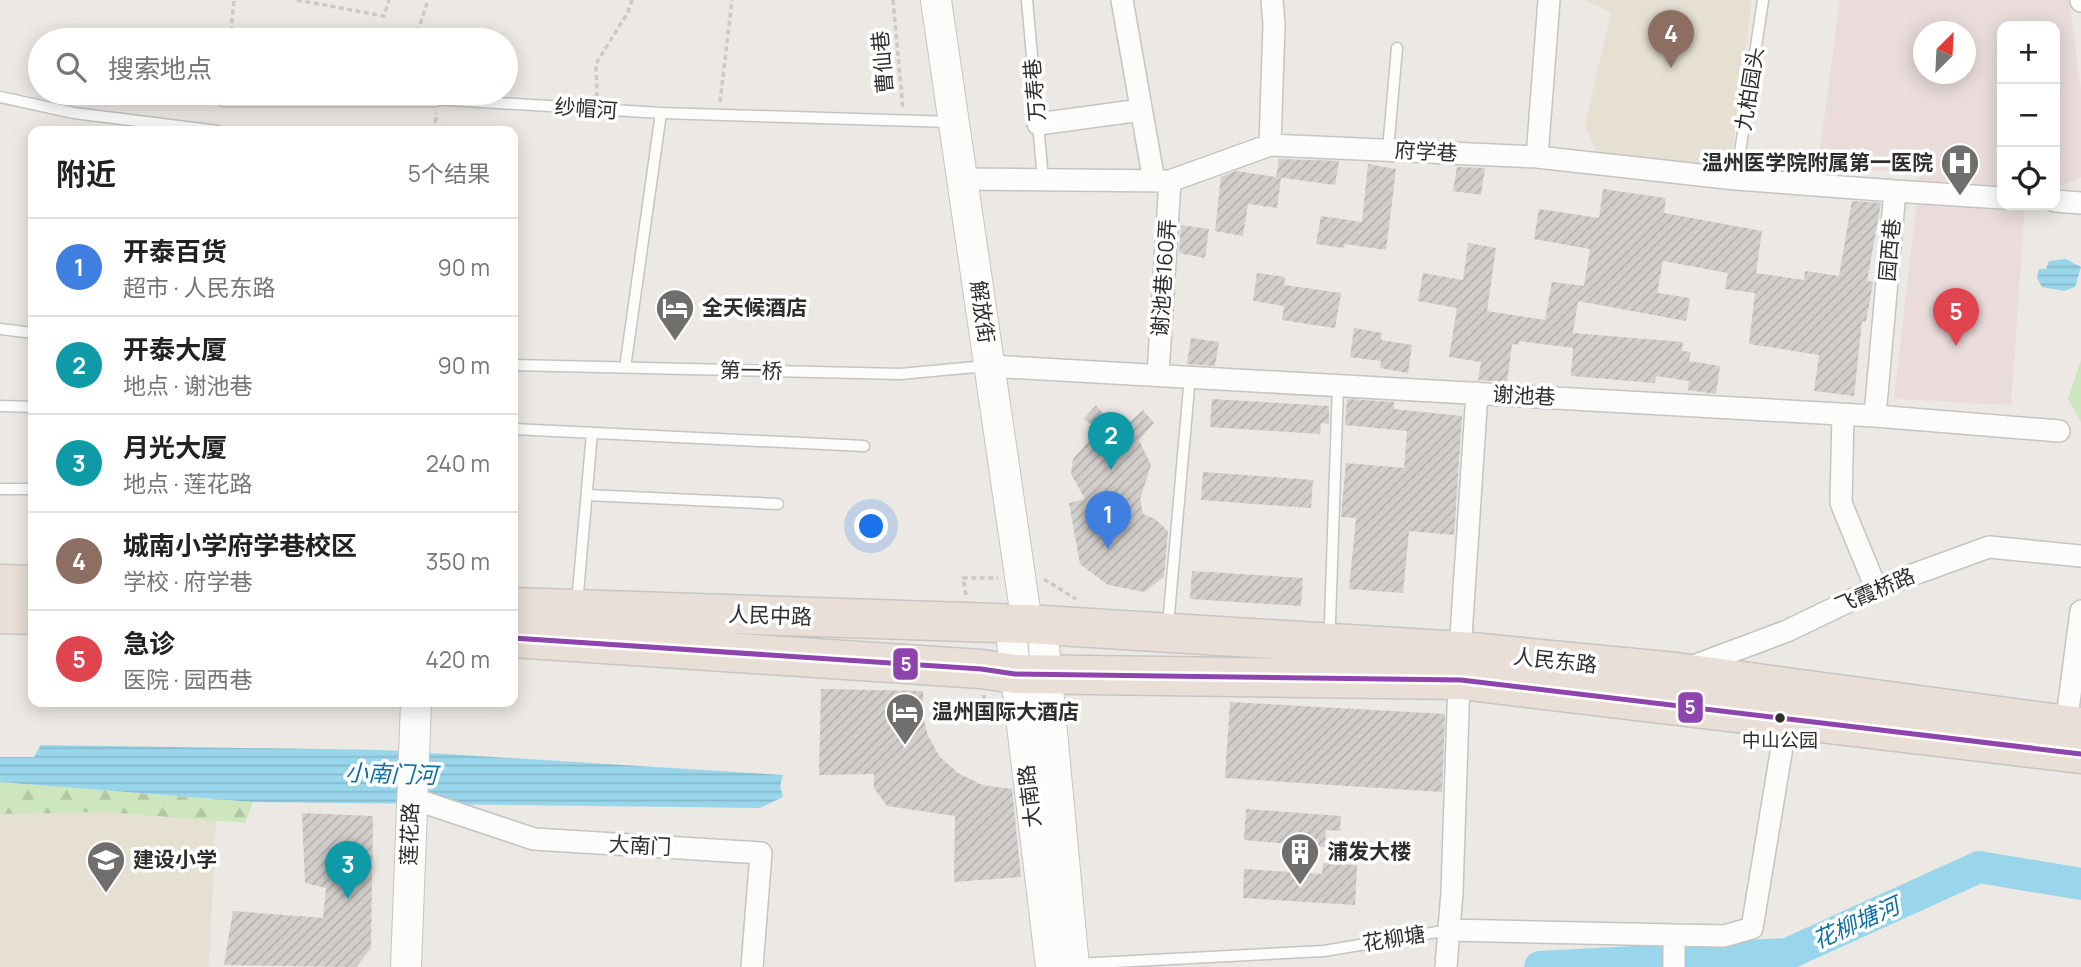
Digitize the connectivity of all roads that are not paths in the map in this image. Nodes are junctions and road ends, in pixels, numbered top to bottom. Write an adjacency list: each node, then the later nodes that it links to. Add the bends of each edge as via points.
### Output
1 (936, 0): 14 (street, 解放街)
2 (1027, 0): 15 (lane, 万寿巷)
3 (1122, 0): 12 (street, 谢池巷160弄)
4 (1272, 0): 17 (street)
5 (1549, 0): 19 (street)
6 (1763, 0): 21 (lane, 九柏园头)
7 (1397, 48): 18 (lane)
8 (0, 97): 9 (lane)
9 (28, 103)
10 (37, 105): 16 (lane)
11 (518, 105): 13 (lane, 纱帽河)
12 (1141, 110): 15 (street); 23 (street, 谢池巷160弄)
13 (661, 113): 14 (lane, 纱帽河); 32 (lane)
14 (955, 122): 20 (street, 解放街)
15 (1038, 124): 22 (lane, 万寿巷)
16 (178, 126)
17 (1270, 145): 18 (street, 府学巷); 23 (street, 府学巷)
18 (1388, 150): 19 (street, 府学巷)
19 (1537, 157): 21 (street, 府学巷)
20 (963, 179): 22 (street, 府学巷); 31 (street, 解放街)
21 (1736, 179): 24 (street, 府学巷)
22 (1043, 180): 23 (street, 府学巷)
23 (1162, 181): 33 (street, 谢池巷160弄)
24 (1895, 191): 25 (street, 园西巷); 40 (street, 园西巷)
25 (1997, 198)
26 (2060, 201): 27 (street)
27 (2081, 203)
28 (0, 329): 29 (lane)
29 (28, 332)
30 (518, 365): 32 (lane, 第一桥)
31 (989, 366): 32 (lane, 第一桥, via 900,374); 33 (street, 谢池巷); 60 (street, 解放街)
32 (625, 368)
33 (1158, 374): 34 (street, 谢池巷)
34 (1190, 376): 35 (street, 谢池巷); 57 (lane)
35 (1338, 385): 36 (street, 谢池巷); 59 (lane)
36 (1477, 393): 39 (street, 谢池巷); 62 (street)
37 (0, 405): 38 (lane)
38 (28, 407)
39 (1843, 415): 40 (street, 谢池巷); 52 (street, via 1840,503)
40 (1875, 416): 42 (street, 谢池巷)
41 (518, 429): 43 (lane)
42 (2059, 431)
43 (592, 433): 44 (lane); 47 (lane)
44 (864, 446)
45 (0, 489): 46 (lane)
46 (28, 489)
47 (587, 495): 48 (lane); 54 (lane)
48 (778, 503)
49 (2081, 556): 52 (street, 飞霞桥路, via 1989,547)
50 (0, 584): 51 (highway)
51 (28, 585)
52 (1876, 588): 63 (street, 飞霞桥路, via 1787,631)
53 (518, 607): 54 (highway, 人民中路)
54 (576, 610): 60 (highway, 人民中路)
55 (2081, 611): 67 (street)
56 (0, 614): 58 (highway)
57 (1169, 614)
58 (28, 615)
59 (1330, 622)
60 (1026, 625): 62 (highway, 人民东路); 64 (street, 大南路)
61 (518, 638): 64 (highway, 人民中路)
62 (1461, 666): 63 (highway, 人民东路); 64 (highway, 人民东路); 66 (highway, 人民东路); 69 (street)
63 (1676, 673): 67 (highway, 人民东路)
64 (1031, 675): 71 (street, 大南路)
65 (415, 715): 68 (street, 莲花路)
66 (1787, 717): 67 (highway, 人民东路); 70 (street, 花柳塘, via 1752,928 1724,936)
67 (2076, 735)
68 (411, 799): 72 (street, 莲花路); 73 (street, 大南门, via 534,839 761,853)
69 (1449, 930): 70 (street, 花柳塘); 71 (lane, 花柳塘, via 1324,951); 74 (street)
70 (1674, 939): 75 (street)
71 (1062, 966)
72 (406, 967)
73 (752, 967)
74 (1446, 967)
75 (1674, 967)

